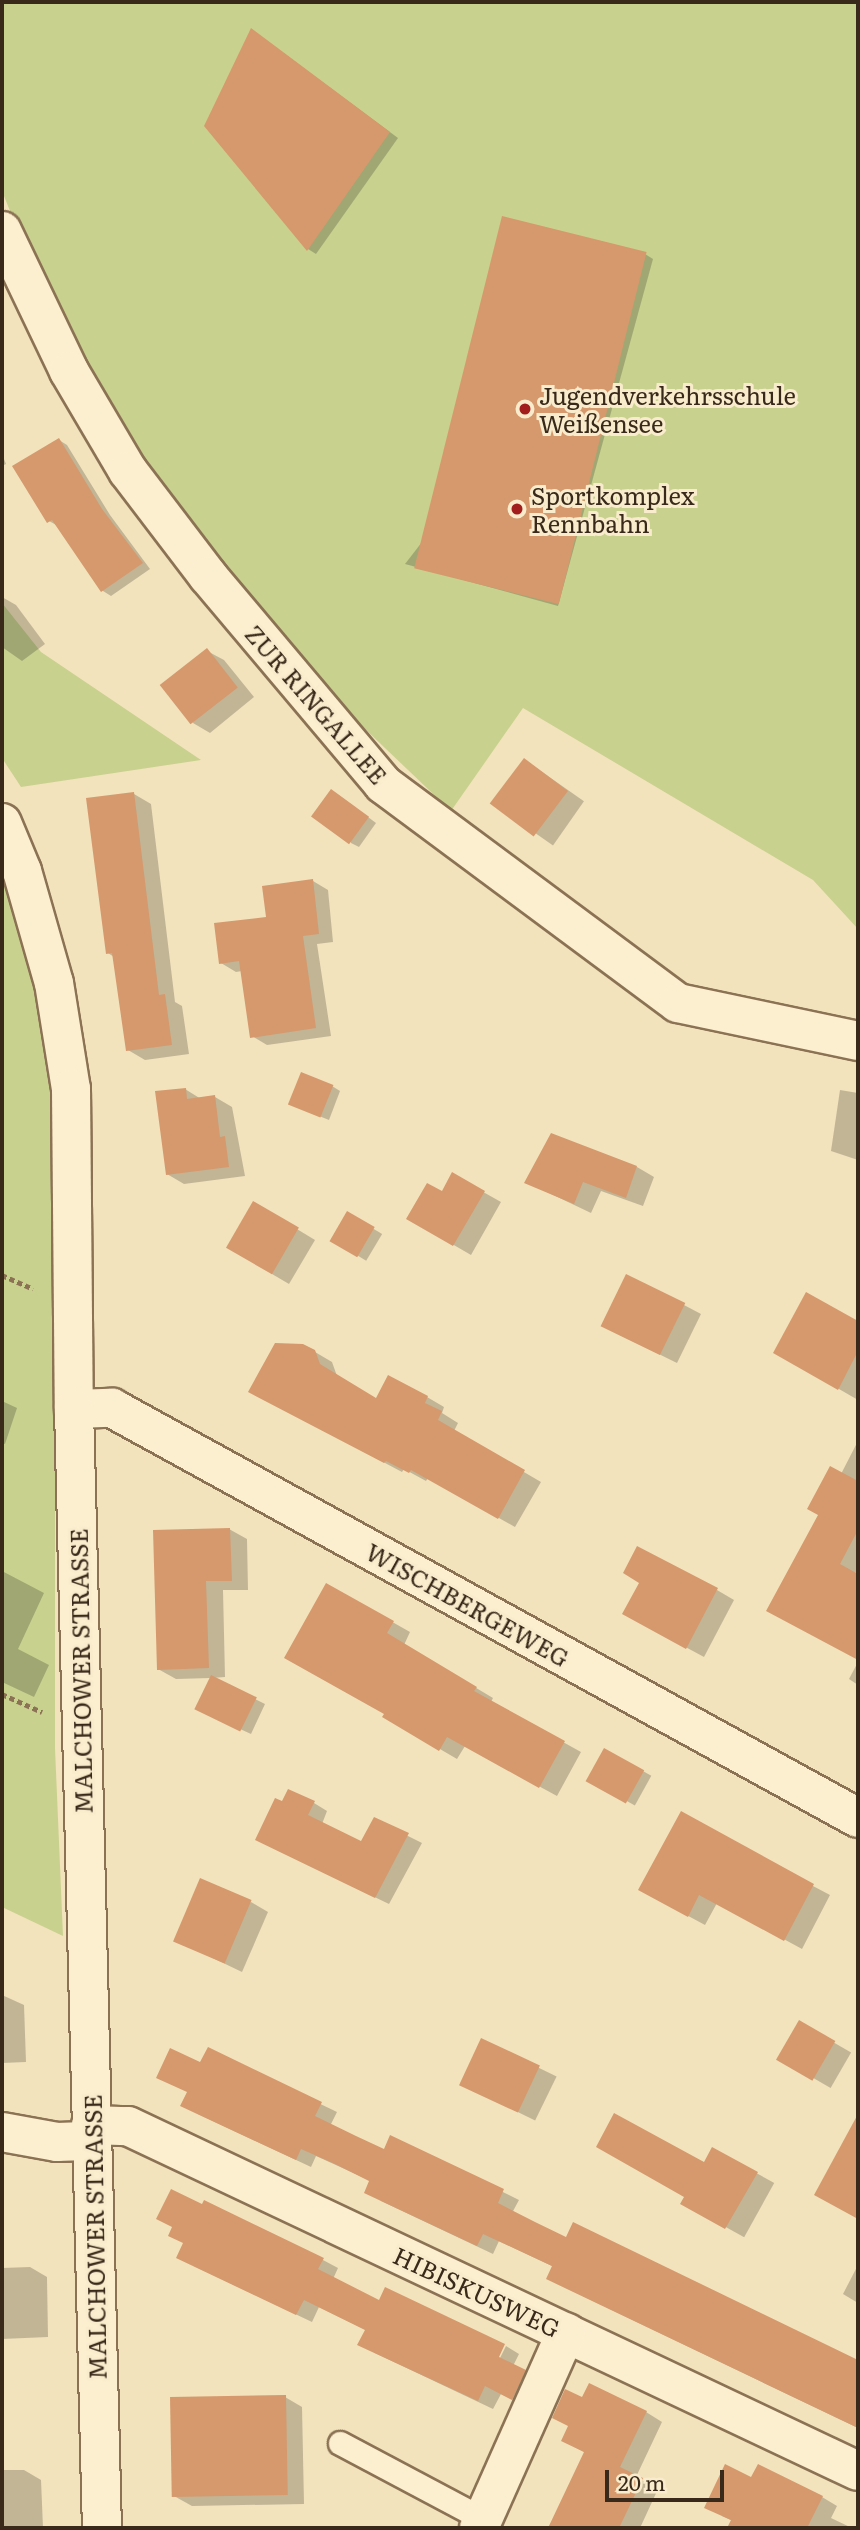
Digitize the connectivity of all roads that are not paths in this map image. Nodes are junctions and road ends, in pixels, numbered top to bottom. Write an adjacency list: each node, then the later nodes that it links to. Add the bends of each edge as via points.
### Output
1 (2, 231): 3 (street, ZUR RINGALLEE, via 69,371 128,471 208,576 383,784 678,1003)
2 (2, 822): 4 (street, MALCHOWER STRASSE, via 22,871 54,983 71,1089)
3 (858, 1041)
4 (74, 1409): 5 (street, WISCHBERGEWEG, via 112,1408); 7 (street, MALCHOWER STRASSE)
5 (858, 1818)
6 (2, 2132): 7 (street, HIBISKUSWEG, via 57,2141)
7 (91, 2133): 8 (street, HIBISKUSWEG, via 128,2126); 12 (street, MALCHOWER STRASSE)
8 (566, 2333): 10 (street, HIBISKUSWEG); 11 (street)
9 (340, 2444): 11 (lane)
10 (858, 2471)
11 (481, 2524)
12 (102, 2528)

